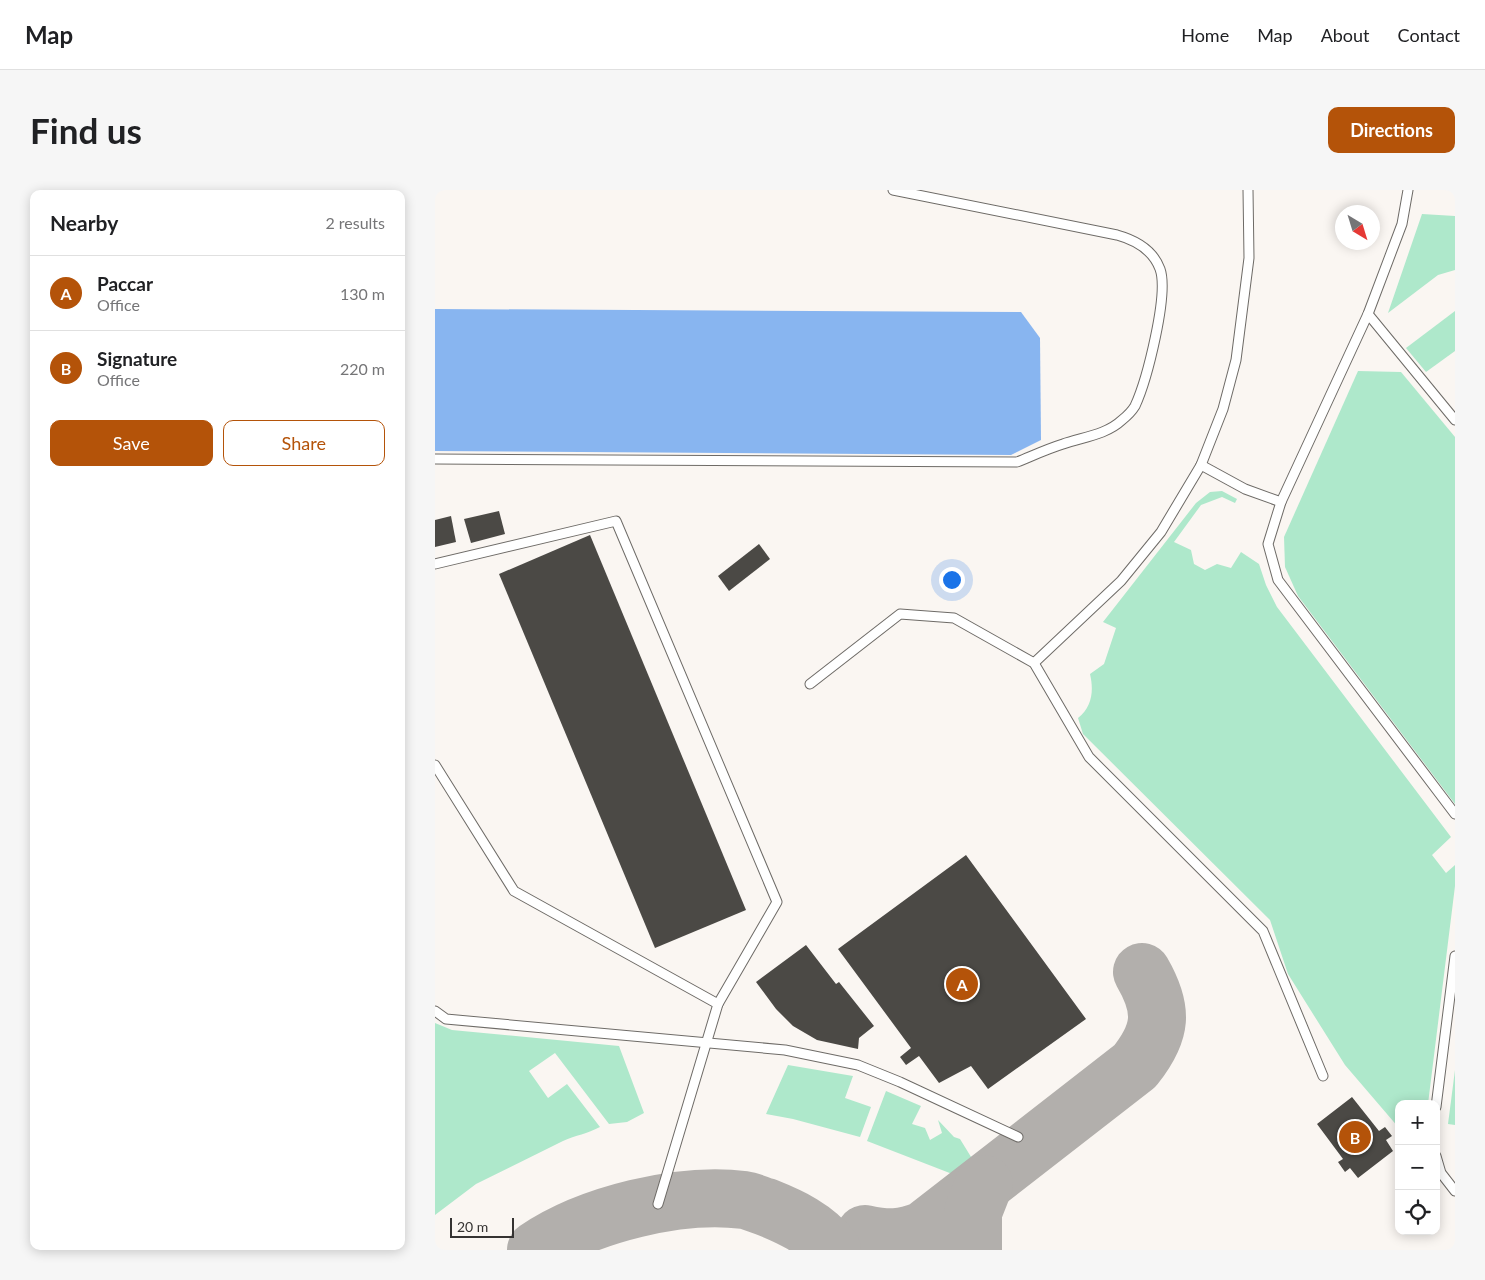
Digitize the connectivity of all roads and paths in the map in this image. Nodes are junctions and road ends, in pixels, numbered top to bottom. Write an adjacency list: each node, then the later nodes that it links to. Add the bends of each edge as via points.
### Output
1 (893, 190): 6 (lane, via 1117,235 1132,239 1147,250 1163,278 1159,318 1148,368 1134,408 1110,430 1017,462)
2 (1248, 190): 7 (lane, via 1249,258 1236,360 1223,410)
3 (1408, 190): 4 (lane, via 1403,224)
4 (1369, 314): 5 (lane); 8 (lane)
5 (1455, 420)
6 (435, 459)
7 (1201, 464): 8 (lane, via 1245,489); 10 (lane, via 1161,532 1121,581)
8 (1281, 502): 13 (lane, via 1268,544 1278,580)
9 (435, 564): 15 (lane, via 616,521 777,902)
10 (1034, 663): 11 (lane, via 953,618 901,614); 18 (lane, via 1089,757 1263,931)
11 (809, 684)
12 (435, 765): 15 (lane, via 514,890)
13 (1455, 814)
14 (1455, 956): 19 (lane)
15 (718, 1004): 17 (lane)
16 (435, 1011): 17 (lane, via 446,1019)
17 (707, 1043): 20 (lane, via 785,1050 858,1065); 23 (lane)
18 (1323, 1076)
19 (1437, 1100)
20 (1018, 1137)
21 (1440, 1170): 22 (lane)
22 (1455, 1191)
23 (658, 1204)

